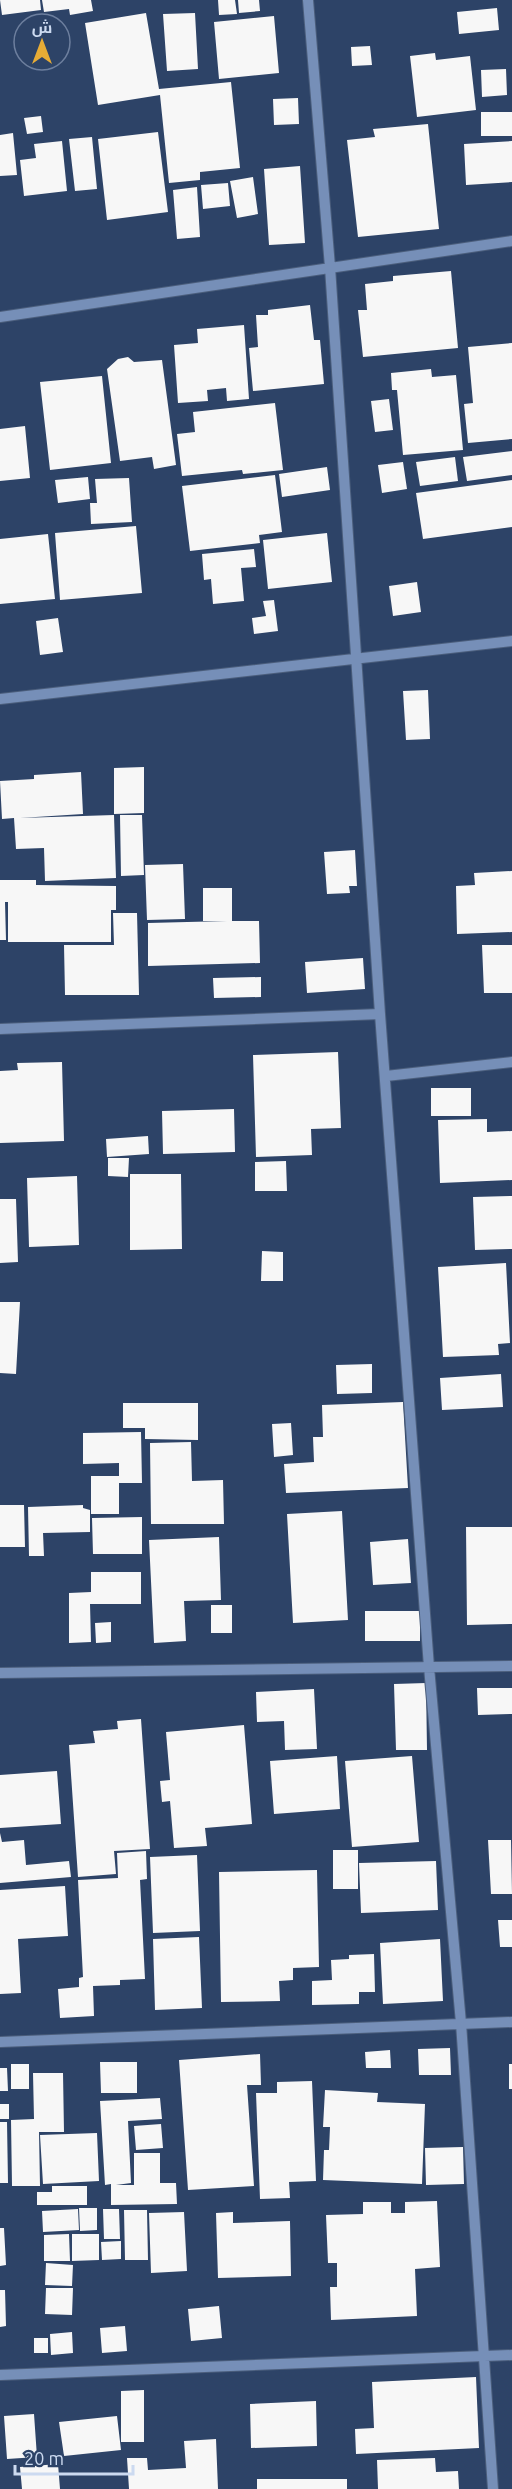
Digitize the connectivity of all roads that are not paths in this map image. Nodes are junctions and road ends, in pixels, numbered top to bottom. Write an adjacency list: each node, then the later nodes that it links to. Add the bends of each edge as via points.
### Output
1 (308, 0): 3 (street)
2 (512, 241): 3 (street)
3 (330, 267): 4 (street); 6 (street)
4 (0, 317)
5 (512, 641): 6 (street)
6 (356, 658): 7 (street); 8 (street)
7 (0, 699)
8 (380, 1014): 9 (street); 11 (street)
9 (0, 1029)
10 (512, 1062): 11 (street)
11 (386, 1076): 13 (street)
12 (512, 1666): 13 (street)
13 (429, 1667): 14 (street); 16 (street)
14 (0, 1672)
15 (512, 2022): 16 (street)
16 (461, 2023): 17 (street); 19 (street)
17 (0, 2042)
18 (512, 2355): 19 (street)
19 (484, 2356): 20 (street); 21 (street)
20 (0, 2375)
21 (493, 2489)

